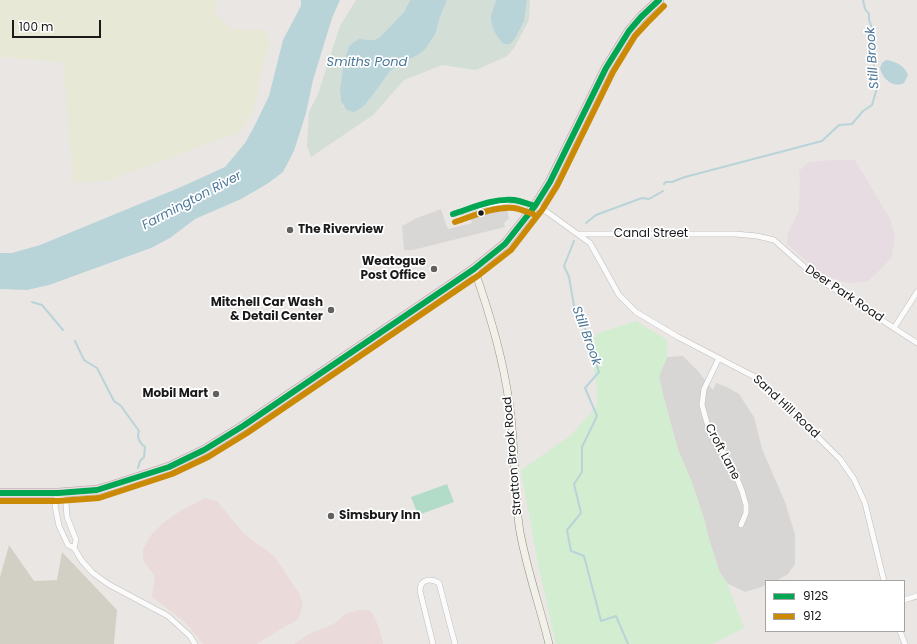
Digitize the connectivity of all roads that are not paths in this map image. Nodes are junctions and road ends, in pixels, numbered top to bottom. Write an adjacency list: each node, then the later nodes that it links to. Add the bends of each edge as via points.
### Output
1 (659, 0): 2 (highway, via 629,31 606,68 550,182)
2 (535, 206): 3 (street, via 515,200); 4 (street); 6 (highway, via 505,244)
3 (453, 214)
4 (578, 234): 5 (street, Canal Street, via 741,234); 10 (street, Sand Hill Road, via 590,243 619,294 636,312)
5 (774, 240): 8 (street, Deer Park Road, via 813,275)
6 (474, 269): 12 (highway, via 204,450 169,467 111,486 97,490); 22 (street, Stratton Brook Road, via 504,376 512,422 520,531)
7 (917, 292): 8 (street)
8 (894, 328): 9 (street, Deer Park Road)
9 (917, 343)
10 (719, 358): 13 (street, Croft Lane, via 704,389 703,409 707,423 737,478 746,505); 15 (street, Sand Hill Road, via 753,376 840,459 854,479 865,502)
11 (0, 493): 12 (highway)
12 (58, 493): 14 (street, via 66,503 67,517 76,540); 14 (street, via 55,506 59,526 68,545)
13 (742, 525)
14 (74, 548): 19 (street, via 93,573 108,584 168,616)
15 (884, 580)
16 (917, 596): 17 (street)
17 (905, 600)
18 (900, 632): 23 (street)
19 (195, 644)
20 (433, 644): 21 (street, via 420,591 420,586 428,580 439,583)
21 (455, 644)
22 (549, 644)
23 (905, 644)

